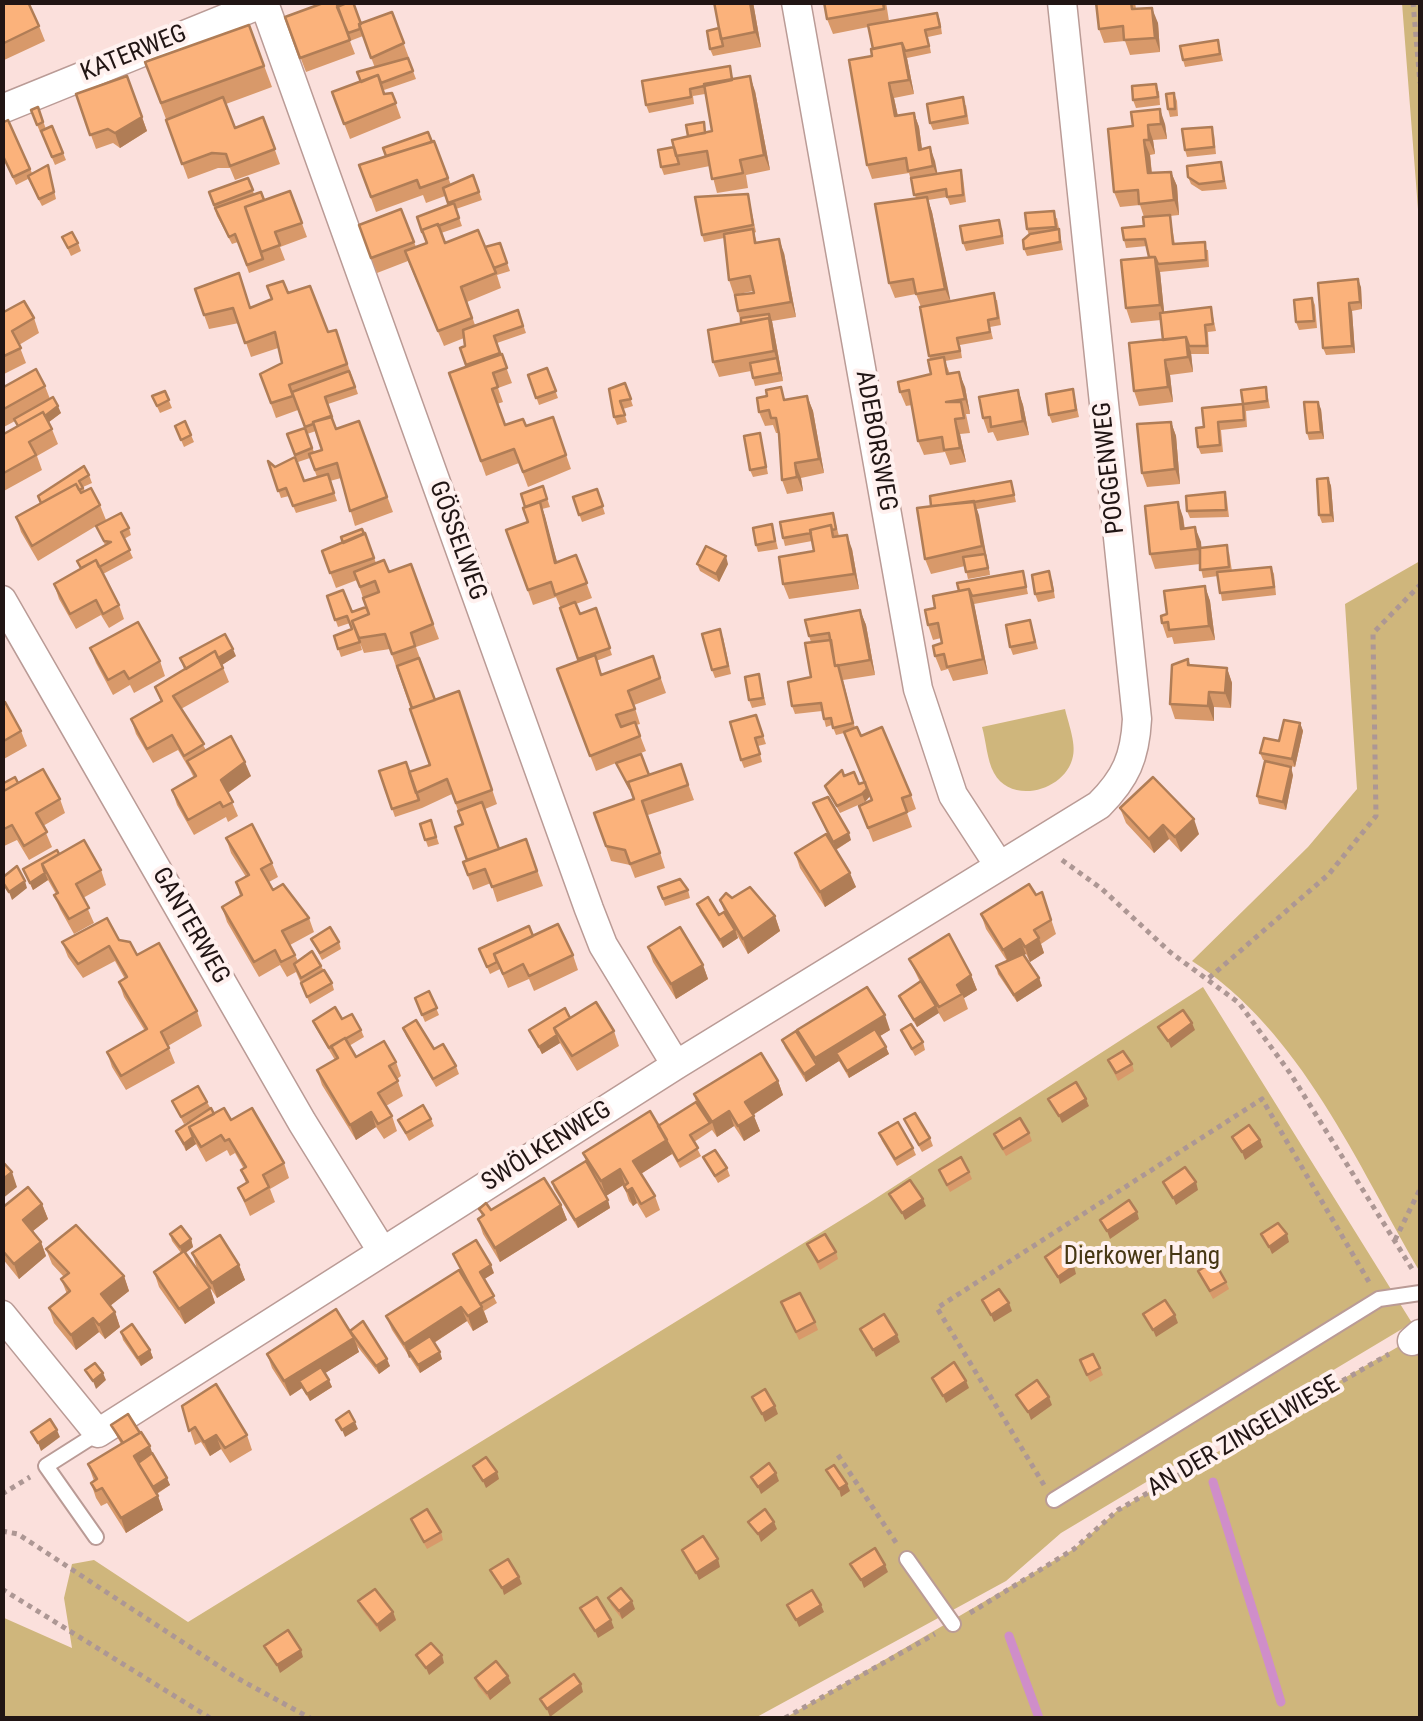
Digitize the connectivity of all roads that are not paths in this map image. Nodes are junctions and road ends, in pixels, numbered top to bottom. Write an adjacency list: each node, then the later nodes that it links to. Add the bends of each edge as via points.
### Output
1 (796, 2): 6 (street, ADEBORSWEG, via 918,689 953,795)
2 (1062, 2): 6 (street, POGGENWEG, via 1135,751 1123,781 1099,805)
3 (265, 3): 4 (street, KATERWEG); 7 (street, GÖSSELWEG, via 589,909 603,945)
4 (2, 109)
5 (2, 600): 8 (street, GANTERWEG)
6 (998, 864): 7 (street, SWÖLKENWEG)
7 (676, 1065): 8 (street, SWÖLKENWEG)
8 (382, 1250): 11 (street, SWÖLKENWEG)
9 (1420, 1293): 12 (lane, via 1379,1300)
10 (2, 1315): 11 (street)
11 (98, 1433): 13 (lane, via 46,1466)
12 (1054, 1500)
13 (96, 1537)
14 (907, 1558): 15 (lane)
15 (953, 1624)

